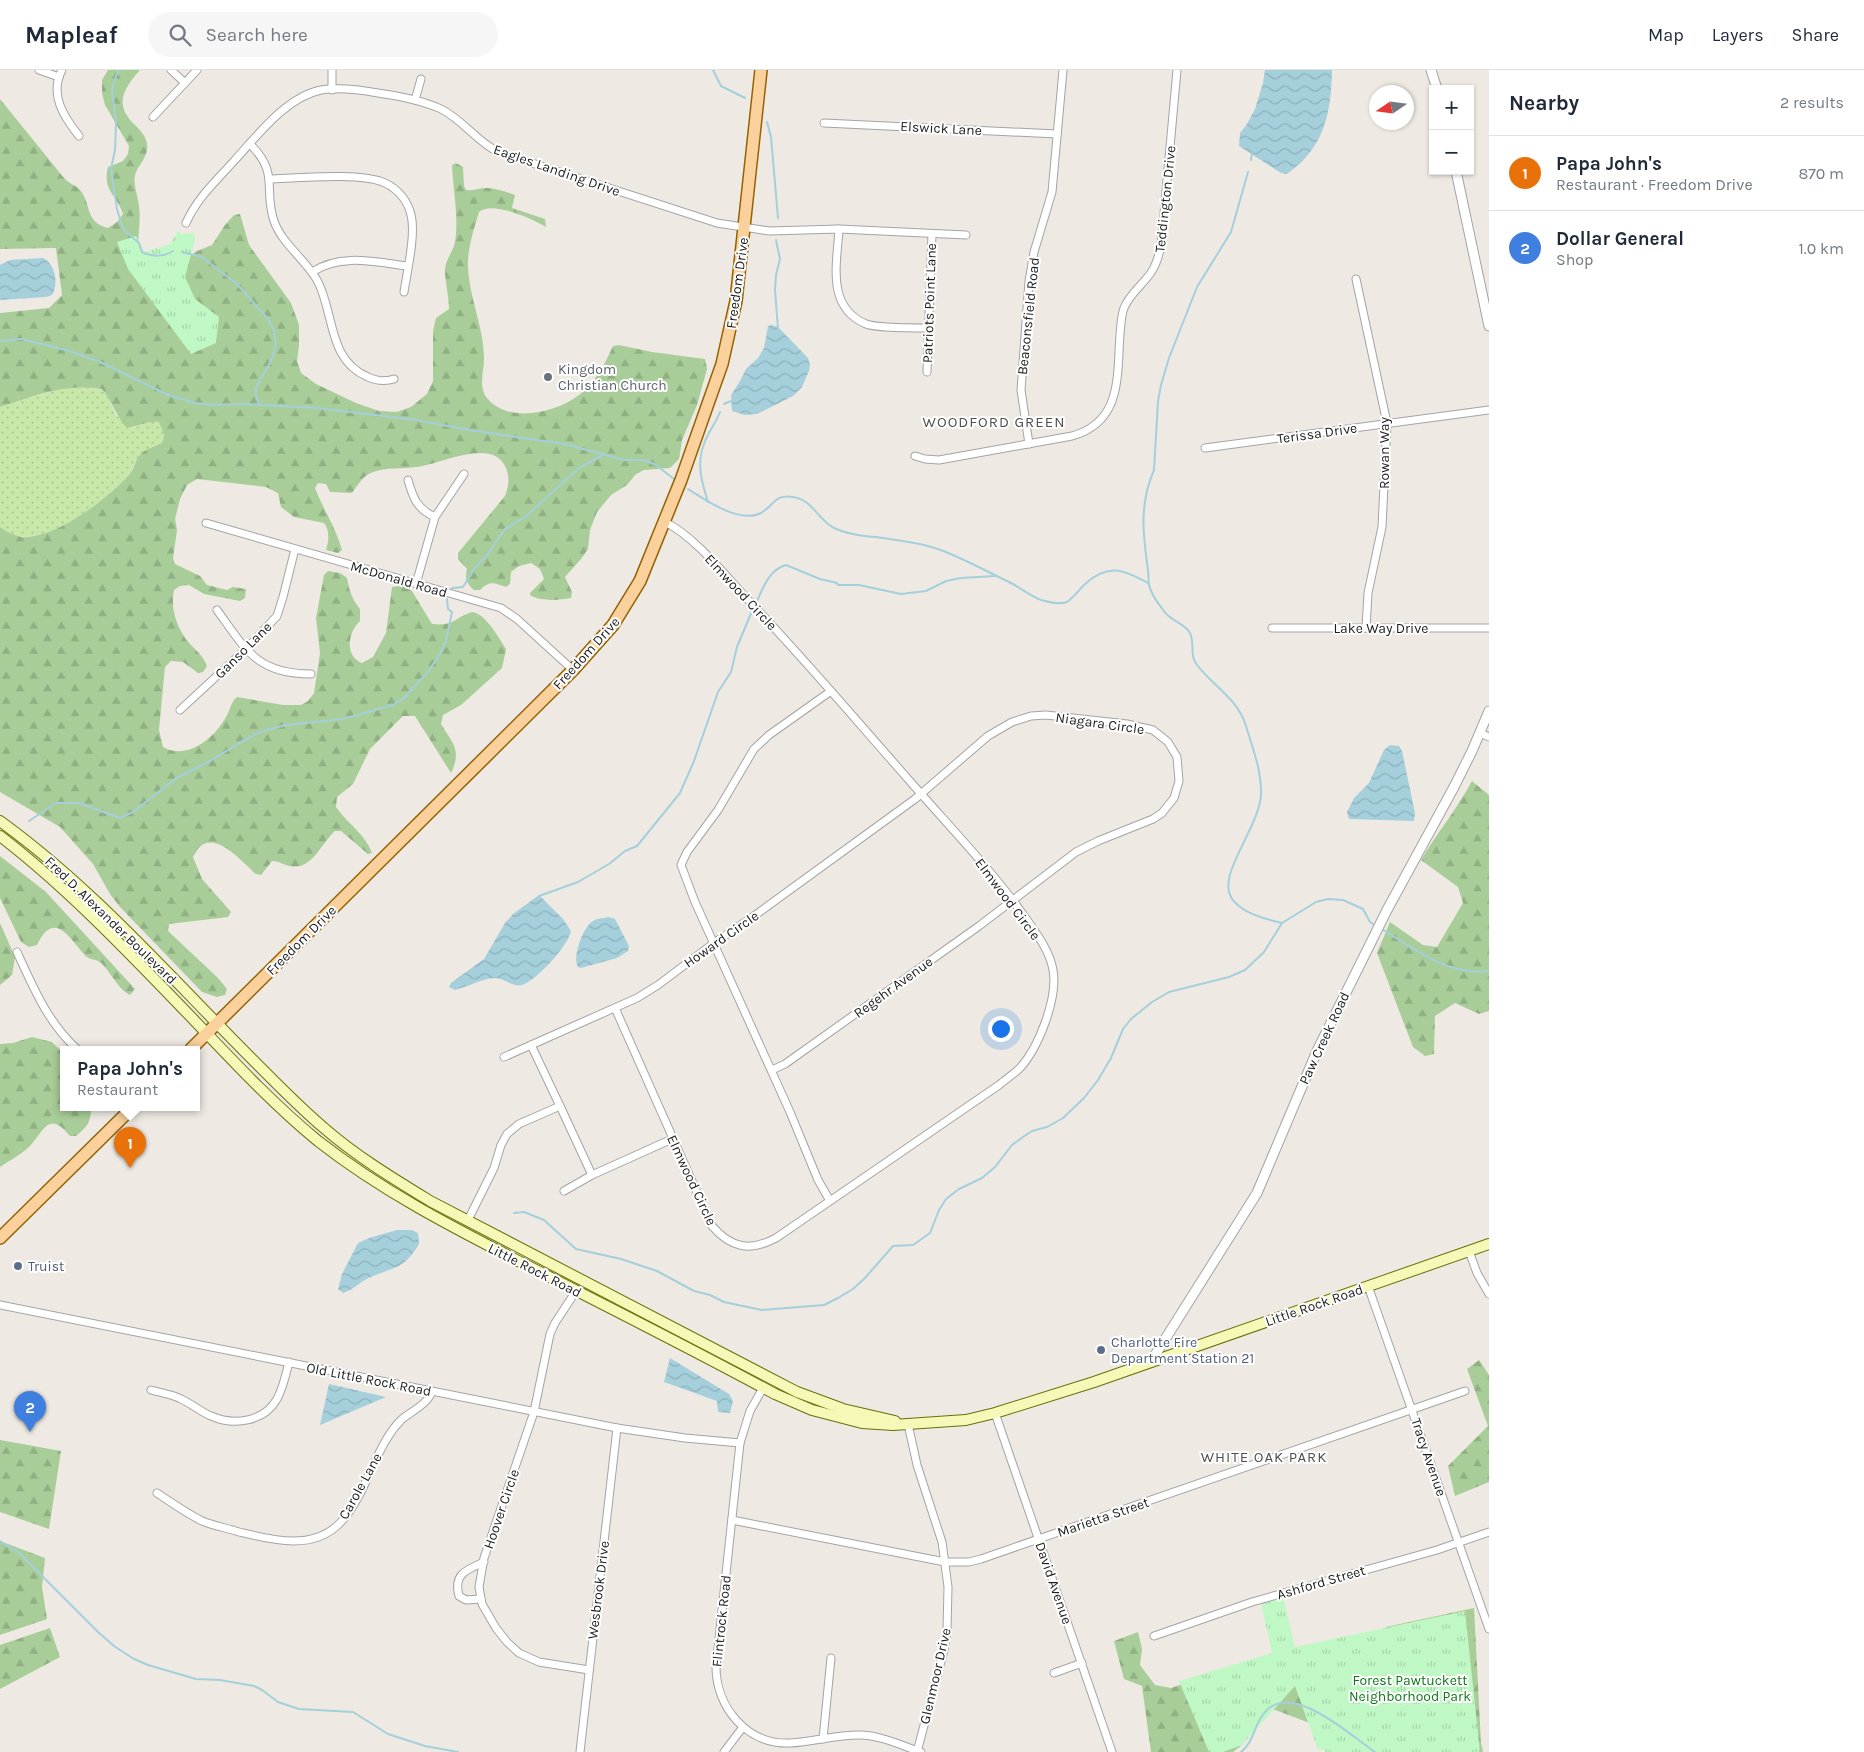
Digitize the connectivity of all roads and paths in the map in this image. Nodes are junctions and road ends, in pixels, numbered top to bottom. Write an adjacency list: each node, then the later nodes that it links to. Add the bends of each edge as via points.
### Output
1 (39, 70): 9 (street)
2 (171, 70): 11 (street)
3 (197, 70): 11 (street)
4 (332, 70): 13 (street)
5 (761, 70): 23 (main road, Freedom Drive)
6 (1063, 70): 17 (street, Beaconsfield Road)
7 (1178, 70): 37 (street, Teddington Drive, via 1161,246 1152,271 1125,307 1116,390 1111,404 1100,421 1089,430)
8 (1432, 70): 12 (street)
9 (61, 73): 18 (street, via 57,90 60,107)
10 (421, 79): 14 (street)
11 (184, 84): 15 (street)
12 (1436, 85)
13 (332, 90): 14 (street, Eagles Landing Drive, via 373,92); 19 (street, Eagles Landing Drive, via 293,102)
14 (415, 100): 23 (street, Eagles Landing Drive, via 448,112 481,142 498,152 717,223)
15 (153, 117)
16 (824, 123): 17 (street, Elswick Lane)
17 (1057, 134): 37 (street, Beaconsfield Road, via 1050,202 1029,280 1022,377)
18 (79, 136)
19 (250, 144): 21 (street, via 265,162); 22 (street, Eagles Landing Drive, via 203,195)
20 (1457, 175): 31 (street)
21 (270, 179): 27 (street, via 346,178 376,180 391,186 402,196 411,214); 28 (street, via 270,202 276,226)
22 (186, 224)
23 (744, 227): 24 (street, Eagles Landing Drive, via 785,231); 43 (main road, Freedom Drive, via 736,301 726,351)
24 (840, 229): 25 (street, Eagles Landing Drive); 32 (street, via 836,283 843,308 867,324)
25 (932, 234): 26 (street, Eagles Landing Drive); 32 (street, Patriots Point Lane)
26 (966, 235)
27 (407, 266): 28 (street, via 350,260 329,263); 30 (street)
28 (312, 272): 34 (street, via 326,300 334,338 343,358 366,376 379,381)
29 (1356, 280): 36 (street, Rowan Way)
30 (404, 292)
31 (1489, 326)
32 (928, 328): 33 (street, Patriots Point Lane)
33 (927, 372)
34 (394, 379)
35 (1489, 410): 36 (street, Terissa Drive)
36 (1387, 423): 38 (street, Terissa Drive); 49 (street, Rowan Way, via 1382,527 1368,594)
37 (1029, 444): 39 (street, Teddington Drive, via 939,460)
38 (1205, 448)
39 (915, 456)
40 (464, 474): 42 (street)
41 (408, 480): 42 (street, via 416,504)
42 (435, 517): 46 (street)
43 (665, 522): 52 (main road, Freedom Drive, via 640,581 622,612); 54 (street, Elmwood Circle, via 699,547)
44 (206, 523): 45 (street, McDonald Road)
45 (294, 549): 46 (street, McDonald Road); 51 (street, Ganso Lane, via 277,616)
46 (416, 584): 52 (street, McDonald Road, via 505,610)
47 (217, 610): 51 (street)
48 (1272, 628): 49 (street, Lake Way Drive)
49 (1366, 628): 50 (street, Lake Way Drive)
50 (1489, 628)
51 (246, 649): 53 (street, via 278,671); 55 (street, Ganso Lane)
52 (573, 670): 65 (main road, Freedom Drive)
53 (312, 674)
54 (831, 691): 58 (street, Elmwood Circle); 62 (street, via 754,749 712,819 682,859 682,874)
55 (180, 710)
56 (1489, 711): 57 (street, Paw Creek Road)
57 (1485, 735): 86 (street, Paw Creek Road, via 1383,919 1306,1073 1257,1193)
58 (921, 794): 61 (street, Elmwood Circle); 61 (street, Niagara Circle, via 988,736 1024,718 1054,715 1128,724 1152,730 1168,742 1177,757 1180,780 1168,807 1153,819 1076,852); 62 (street, Howard Circle)
59 (0, 821): 65 (main road, Fred D. Alexander Boulevard, via 46,857 116,921)
60 (0, 836): 66 (main road, Fred D. Alexander Boulevard, via 66,891)
61 (1012, 901): 71 (street, Regehr Avenue, via 863,1009); 77 (street, Elmwood Circle, via 1044,947 1054,979 1048,1014 1026,1060 1000,1085)
62 (714, 943): 64 (street, Howard Circle, via 653,988); 71 (street)
63 (18, 952): 68 (street, via 46,1012)
64 (614, 1008): 67 (street, Howard Circle); 74 (street, Elmwood Circle)
65 (217, 1023): 66 (main road, Freedom Drive); 78 (main road, Little Rock Road, via 301,1108 344,1144 430,1201)
66 (206, 1034): 69 (main road, Freedom Drive); 83 (main road, Little Rock Road, via 290,1117 366,1176 407,1202)
67 (531, 1044): 70 (street, Howard Circle); 72 (street)
68 (75, 1046)
69 (194, 1046)
70 (504, 1056)
71 (772, 1070): 77 (street)
72 (560, 1106): 75 (street); 78 (street, via 519,1124 508,1134)
73 (129, 1111): 79 (main road)
74 (672, 1138): 75 (street); 77 (street, Elmwood Circle, via 712,1226 728,1241 738,1245 749,1247 768,1243)
75 (592, 1175): 76 (street)
76 (564, 1191)
77 (830, 1201)
78 (468, 1220): 95 (main road, Little Rock Road, via 797,1392 843,1409)
79 (0, 1238)
80 (1489, 1244): 81 (main road, Little Rock Road)
81 (1469, 1251): 82 (main road, Little Rock Road); 84 (street)
82 (1368, 1286): 86 (main road, Little Rock Road); 92 (street, Tracy Avenue)
83 (576, 1291): 88 (main road, Little Rock Road); 93 (street, Hoover Circle, via 550,1334)
84 (1489, 1294)
85 (0, 1305): 87 (street, Old Little Rock Road)
86 (1152, 1360): 94 (main road, Little Rock Road)
87 (289, 1362): 89 (street, via 276,1401 267,1411 246,1420 233,1422 214,1417 182,1399); 90 (street, Old Little Rock Road)
88 (763, 1388): 95 (main road, Little Rock Road, via 812,1410 846,1420 879,1425); 97 (street, Flintrock Road, via 750,1412)
89 (151, 1390)
90 (432, 1391): 93 (street, Old Little Rock Road); 98 (street, Carole Lane, via 430,1398 400,1421 388,1436 345,1517 330,1531 309,1540 287,1541 229,1529 192,1516)
91 (1465, 1391): 92 (street, Marietta Street)
92 (1413, 1410): 101 (street, Marietta Street); 102 (street, Tracy Avenue)
93 (534, 1412): 96 (street, Old Little Rock Road); 103 (street, Hoover Circle)
94 (995, 1413): 95 (main road, Little Rock Road, via 958,1422); 101 (street, David Avenue)
95 (908, 1424): 104 (street, Glenmoor Drive, via 916,1465 937,1523)
96 (617, 1428): 97 (street, Old Little Rock Road); 110 (street, Wesbrook Drive)
97 (740, 1442): 99 (street, Flintrock Road)
98 (157, 1494)
99 (732, 1520): 104 (street, Marietta Street); 112 (street, Flintrock Road, via 716,1676 724,1703)
100 (1489, 1532): 102 (street, Ashford Street)
101 (1038, 1540): 104 (street, Marietta Street, via 969,1562); 109 (street, David Avenue)
102 (1459, 1542): 106 (street, Tracy Avenue); 107 (street, Ashford Street, via 1252,1602)
103 (484, 1562): 105 (street, Hoover Circle, via 479,1587); 105 (street, via 458,1578 457,1588 458,1596 466,1600)
104 (945, 1562): 116 (street, Glenmoor Drive, via 947,1631)
105 (481, 1599): 110 (street, Hoover Circle, via 496,1628 519,1653 539,1662)
106 (1489, 1629)
107 (1154, 1636)
108 (832, 1658): 113 (street)
109 (1082, 1663): 111 (street); 117 (street, David Avenue)
110 (589, 1670): 114 (street, Wesbrook Drive)
111 (1054, 1673)
112 (743, 1727): 113 (street, Flintrock Road, via 774,1742); 115 (street)
113 (823, 1739): 116 (street, Flintrock Road, via 867,1736)
114 (580, 1752)
115 (724, 1752)
116 (918, 1752)
117 (1112, 1752)

